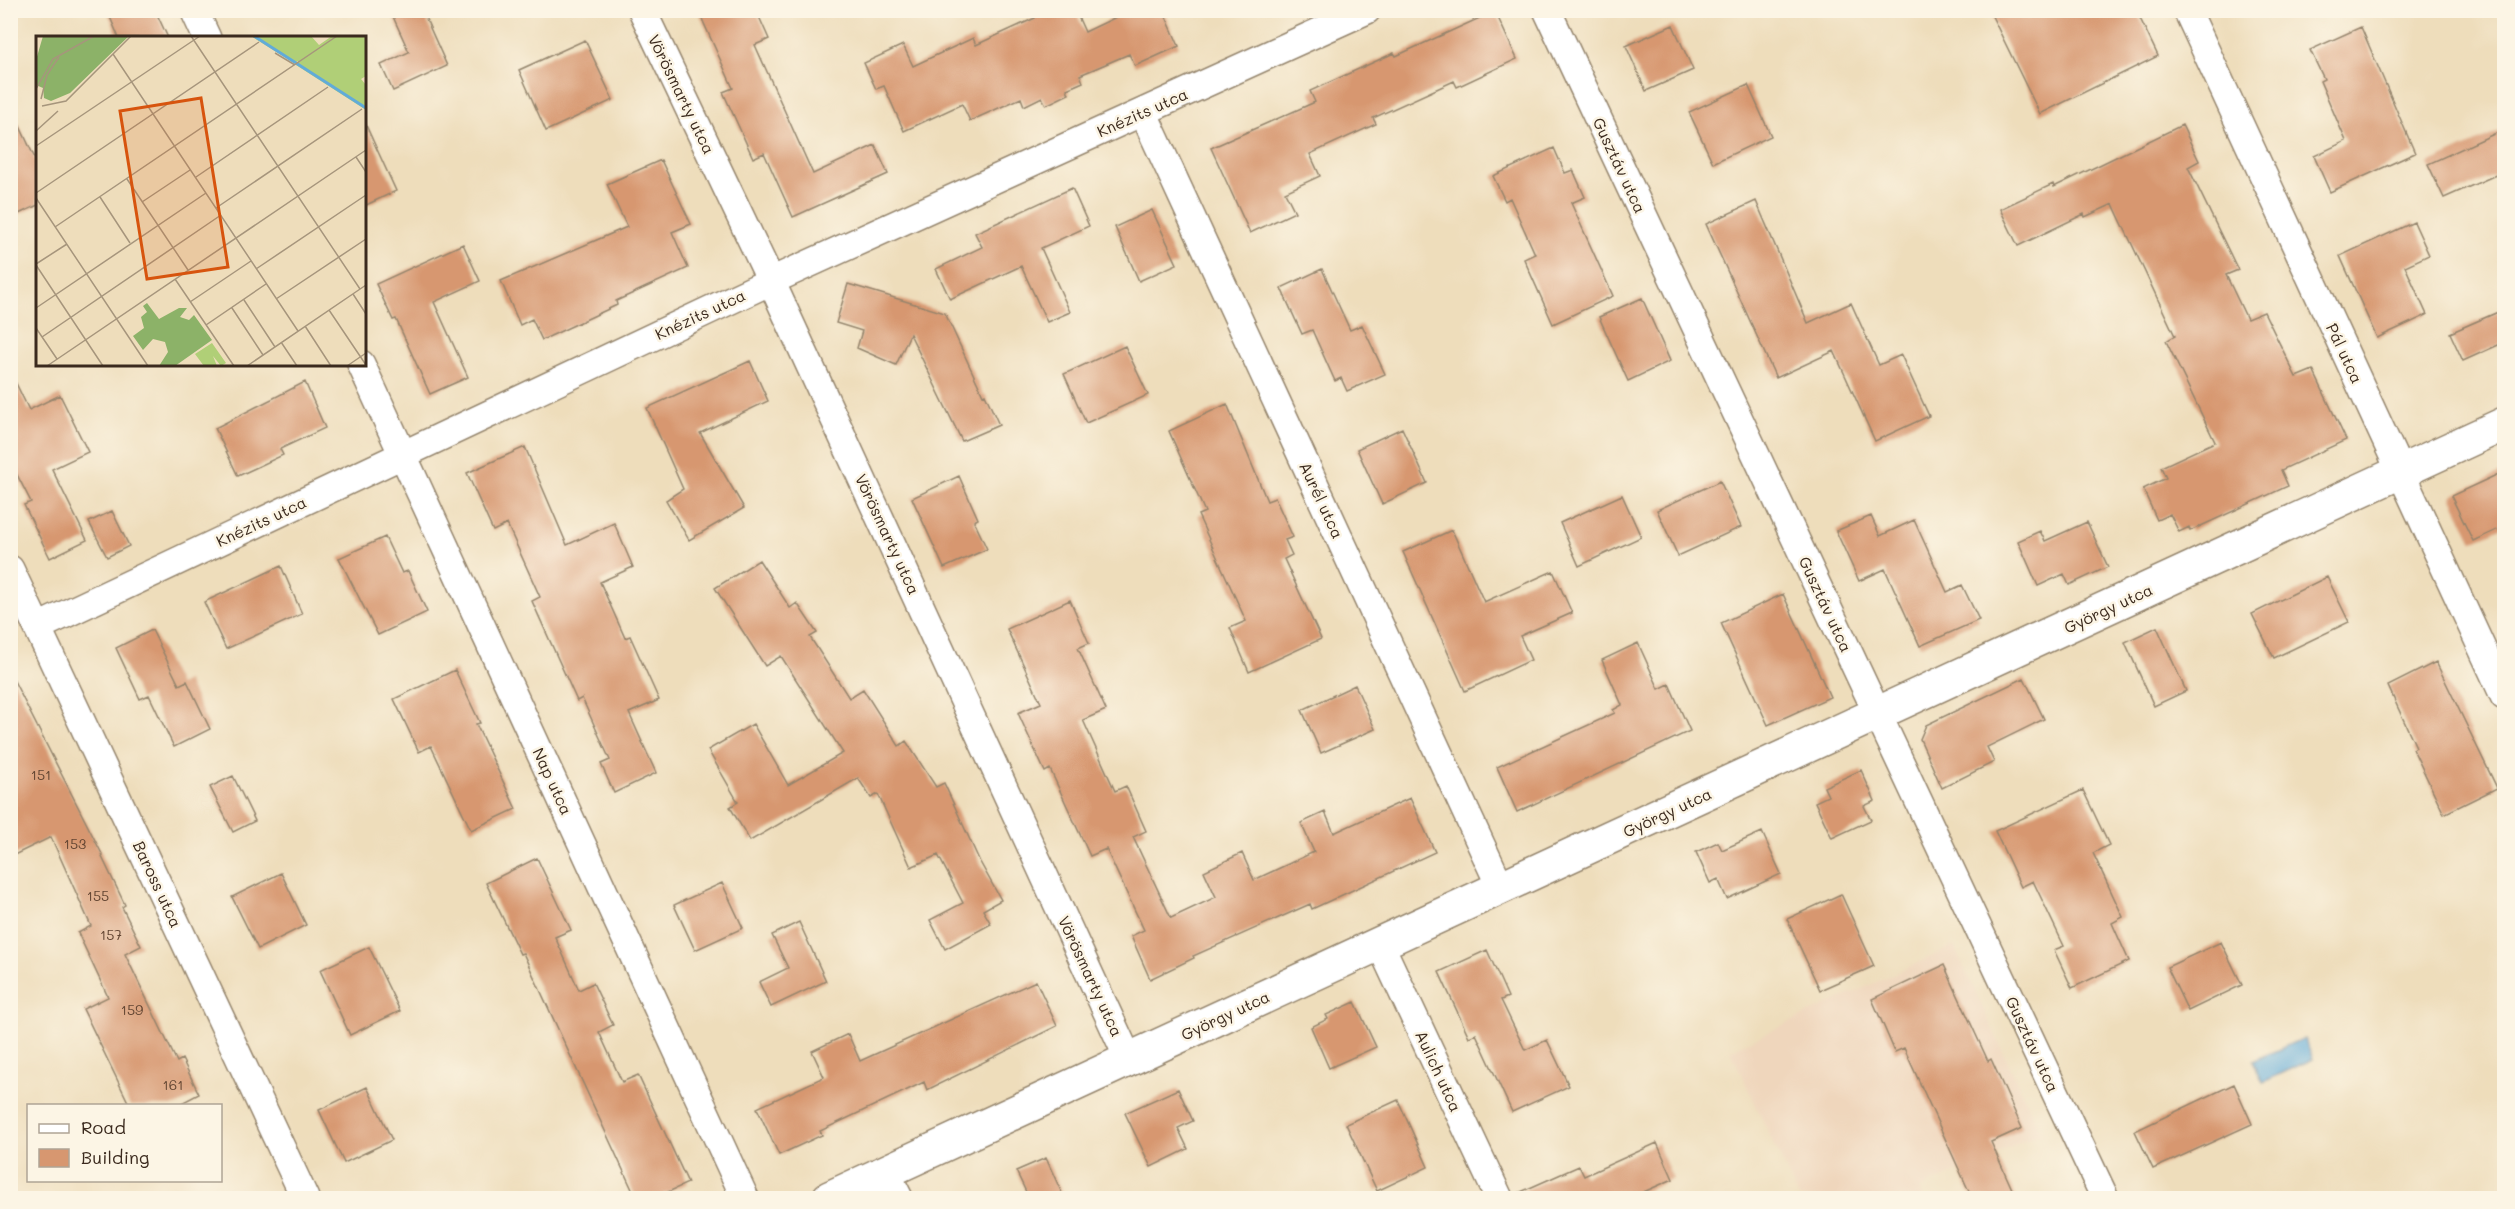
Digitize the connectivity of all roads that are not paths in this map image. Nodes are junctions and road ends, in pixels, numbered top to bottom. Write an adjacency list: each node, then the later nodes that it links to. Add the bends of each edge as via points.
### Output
1 (194, 10): 6 (street)
2 (642, 10): 8 (street, Vörösmarty utca)
3 (1367, 10): 7 (street, Knézits utca)
4 (1547, 10): 16 (street, Gusztáv utca)
5 (2187, 10): 12 (street, Pál utca)
6 (206, 36)
7 (1143, 112): 8 (street, Knézits utca); 17 (street, Aurél utca)
8 (771, 281): 11 (street, Knézits utca); 19 (street, Vörösmarty utca)
9 (362, 366): 11 (street, Nap utca)
10 (2505, 424): 12 (street, György utca)
11 (403, 454): 14 (street, Knézits utca); 22 (street, Nap utca)
12 (2400, 472): 15 (street, Pál utca); 16 (street, György utca)
13 (10, 569): 14 (street, Baross utca)
14 (38, 627): 21 (street, Baross utca)
15 (2505, 696)
16 (1878, 715): 17 (street, György utca); 25 (street, Gusztáv utca)
17 (1501, 888): 18 (street, György utca)
18 (1380, 944): 19 (street, György utca); 24 (street, Aulich utca)
19 (1129, 1060): 20 (street, György utca)
20 (893, 1185): 23 (street, György utca)
21 (305, 1198)
22 (745, 1198)
23 (829, 1198)
24 (1499, 1198)
25 (2105, 1198)

